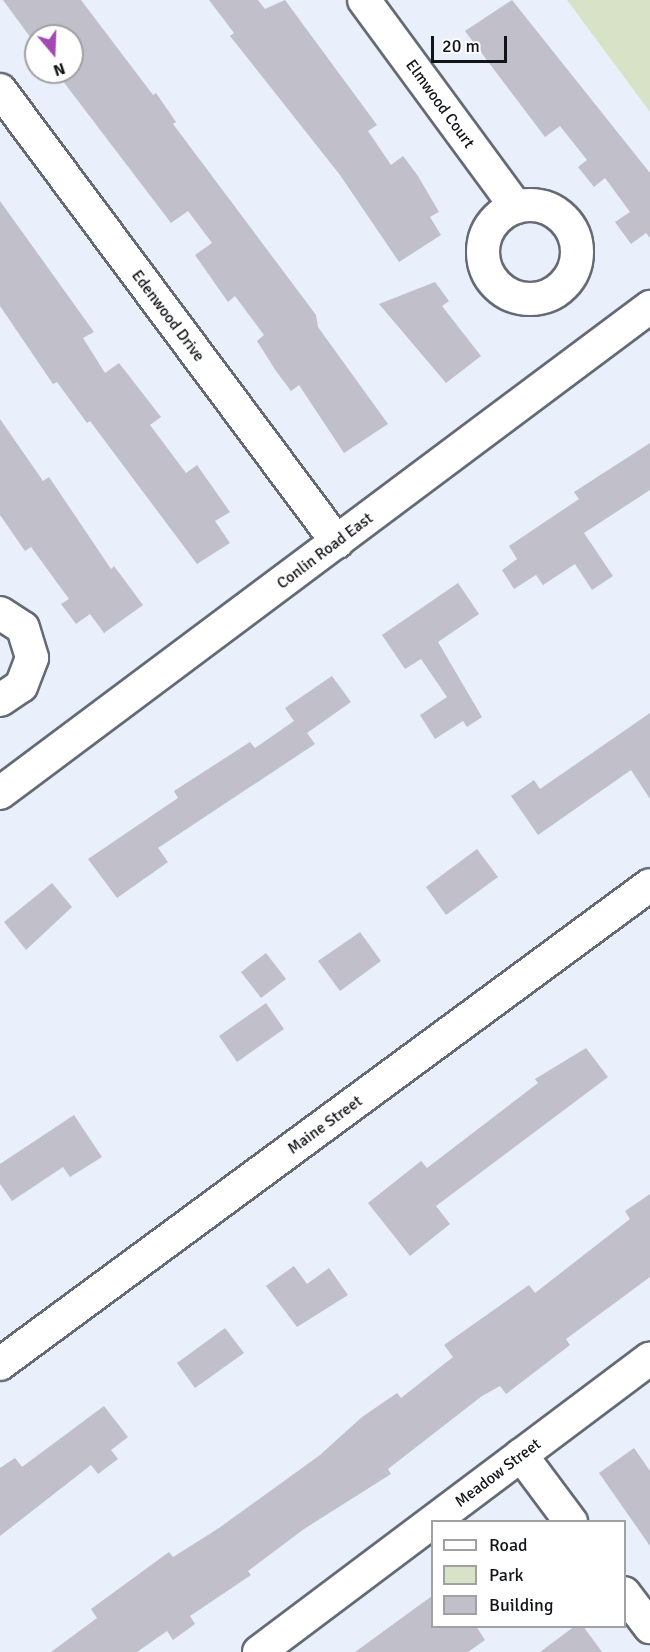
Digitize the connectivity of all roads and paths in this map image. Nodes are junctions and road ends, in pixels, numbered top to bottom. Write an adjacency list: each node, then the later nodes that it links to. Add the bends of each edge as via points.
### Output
1 (364, 0): 3 (street, Elmwood Court)
2 (0, 90): 5 (street, Edenwood Drive)
3 (516, 207)
4 (650, 308): 5 (street, Conlin Road East)
5 (337, 542): 8 (street, Conlin Road East)
6 (0, 612): 7 (street, via 23,628 32,658 21,686)
7 (0, 700)
8 (0, 793)
9 (650, 885): 11 (street, Maine Street)
10 (650, 1358): 12 (street, Meadow Street)
11 (0, 1364)
12 (521, 1455): 13 (street, Meadow Street); 14 (street)
13 (435, 1520)
14 (570, 1520)
15 (431, 1523): 18 (street, Meadow Street)
16 (626, 1596): 17 (street)
17 (650, 1627)
18 (261, 1651)

